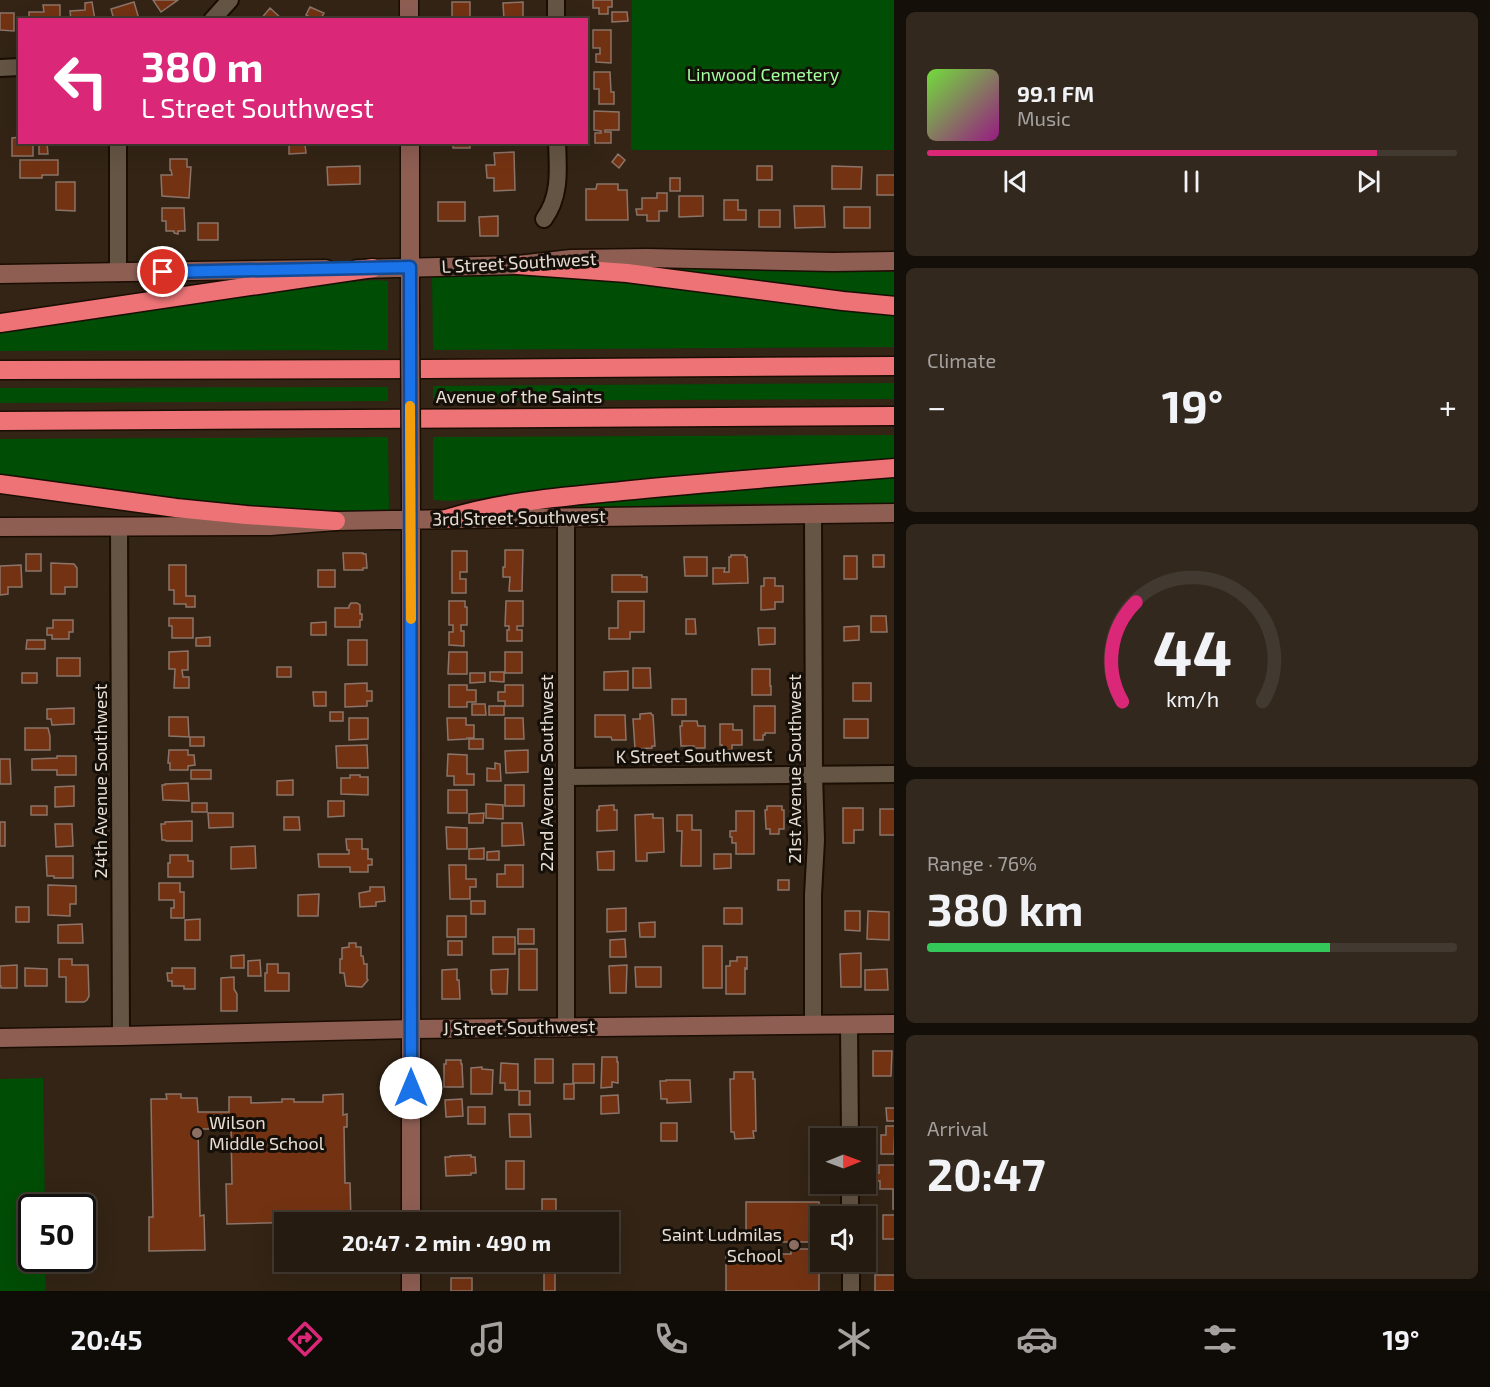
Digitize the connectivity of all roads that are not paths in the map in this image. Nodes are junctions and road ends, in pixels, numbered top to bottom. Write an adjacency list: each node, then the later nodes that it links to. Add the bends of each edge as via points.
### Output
1 (230, 0): 4 (street)
2 (409, 0): 5 (street)
3 (556, 0): 6 (street)
4 (214, 18)
5 (409, 18)
6 (556, 18)
7 (18, 67): 8 (street)
8 (0, 68)
9 (118, 144): 17 (street)
10 (410, 144): 15 (street)
11 (557, 144): 12 (street, via 558,183)
12 (544, 219)
13 (894, 261): 14 (street, L Street Southwest, via 647,258 571,259)
14 (517, 265): 15 (street, L Street Southwest); 19 (highway, via 627,273)
15 (410, 267): 16 (street, L Street Southwest); 31 (street, bridge)
16 (373, 268): 17 (street, L Street Southwest); 20 (highway)
17 (118, 273): 18 (street, L Street Southwest)
18 (0, 274)
19 (894, 306)
20 (0, 323)
21 (894, 366): 22 (highway, Avenue of the Saints)
22 (0, 370)
23 (894, 416): 24 (highway, Avenue of the Saints)
24 (0, 421)
25 (894, 468): 30 (highway, via 550,499 490,507)
26 (0, 484): 32 (highway, via 176,508)
27 (894, 513): 28 (street, 3rd Street Southwest)
28 (813, 514): 29 (street, 3rd Street Southwest); 35 (street, 21st Avenue Southwest)
29 (566, 518): 30 (street, 3rd Street Southwest); 37 (street, 22nd Avenue Southwest)
30 (446, 519): 31 (street, 3rd Street Southwest)
31 (411, 520): 32 (street, 3rd Street Southwest); 42 (street)
32 (336, 521): 33 (street, 3rd Street Southwest, via 270,526)
33 (119, 526): 34 (street, 3rd Street Southwest); 43 (street, 24th Avenue Southwest)
34 (0, 527)
35 (814, 774): 36 (street, K Street Southwest); 37 (street, K Street Southwest); 39 (street, 21st Avenue Southwest)
36 (894, 774)
37 (566, 777): 41 (street, 22nd Avenue Southwest)
38 (894, 1024): 40 (street, J Street Southwest)
39 (813, 1025): 40 (street, J Street Southwest); 41 (street, J Street Southwest)
40 (849, 1025): 45 (street)
41 (566, 1027): 42 (street, J Street Southwest)
42 (411, 1029): 43 (street, J Street Southwest); 46 (street)
43 (121, 1036): 44 (street, J Street Southwest)
44 (0, 1038)
45 (850, 1128)
46 (411, 1212)
47 (411, 1272): 49 (street)
48 (851, 1272): 50 (street)
49 (411, 1291)
50 (851, 1291)

